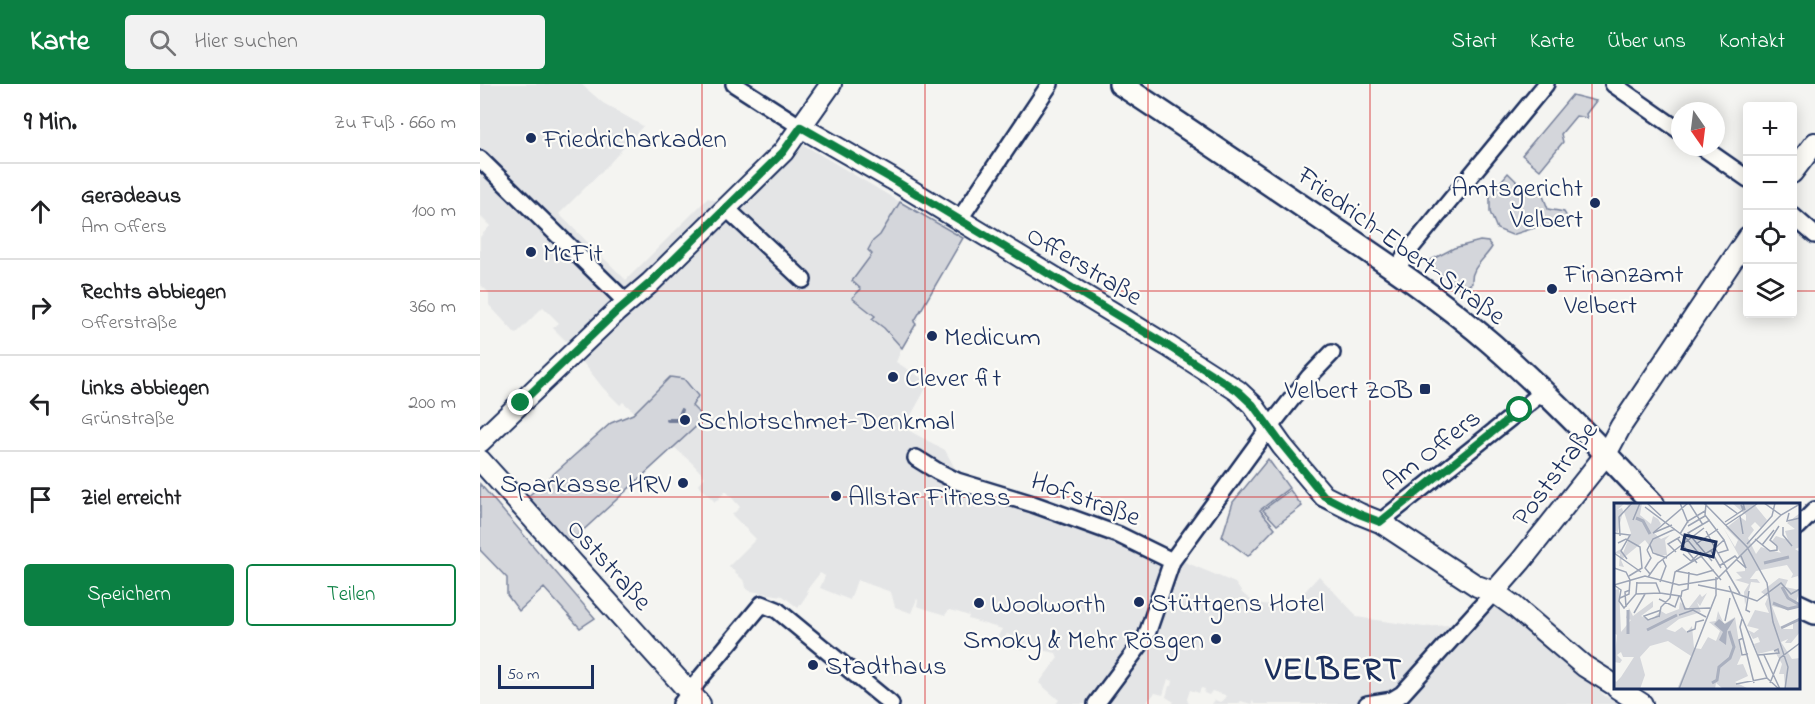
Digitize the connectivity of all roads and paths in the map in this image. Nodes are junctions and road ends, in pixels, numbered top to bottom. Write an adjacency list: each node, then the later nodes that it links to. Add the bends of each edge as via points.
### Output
1 (734, 84): 8 (street, Offerstraße)
2 (831, 84): 8 (street)
3 (1050, 84): 16 (street)
4 (1120, 84): 19 (main road, Friedrich-Ebert-Straße)
5 (1546, 84): 19 (street)
6 (1613, 84): 7 (street)
7 (1671, 125)
8 (801, 127): 14 (street, via 783,152); 16 (street, Offerstraße)
9 (1815, 143): 12 (street)
10 (1715, 156): 13 (street)
11 (480, 159): 21 (street)
12 (1797, 166)
13 (1743, 176)
14 (726, 208): 20 (street); 21 (street)
15 (1797, 219): 17 (street)
16 (959, 220): 24 (street, Offerstraße, via 1238,391)
17 (1815, 235)
18 (1743, 244): 26 (street, Poststraße)
19 (1397, 270): 23 (main road, Friedrich-Ebert-Straße, via 1492,345)
20 (803, 280)
21 (627, 303): 25 (street)
22 (1332, 353): 24 (street)
23 (1543, 393): 26 (main road, Friedrich-Ebert-Straße); 31 (street, Am Offers)
24 (1269, 428): 31 (street, Offerstraße, via 1324,496); 33 (street)
25 (480, 442)
26 (1606, 454): 29 (main road, Friedrich-Ebert-Straße); 34 (street, Poststraße)
27 (916, 458): 33 (street, Hofstraße, via 957,481 1119,535)
28 (480, 460): 39 (street, Oststraße)
29 (1652, 503)
30 (1815, 510): 32 (street)
31 (1380, 522): 34 (street, Offerstraße, via 1478,586)
32 (1800, 525)
33 (1172, 561): 41 (street, via 1146,637)
34 (1494, 592): 37 (street, Offerstraße); 42 (street, Poststraße, via 1402,694)
35 (1800, 606): 36 (main road)
36 (1815, 613)
37 (1614, 686)
38 (1619, 689): 43 (street, Offerstraße)
39 (690, 700): 40 (street, via 762,603 777,610)
40 (891, 704)
41 (1096, 704)
42 (1368, 704)
43 (1642, 704)

